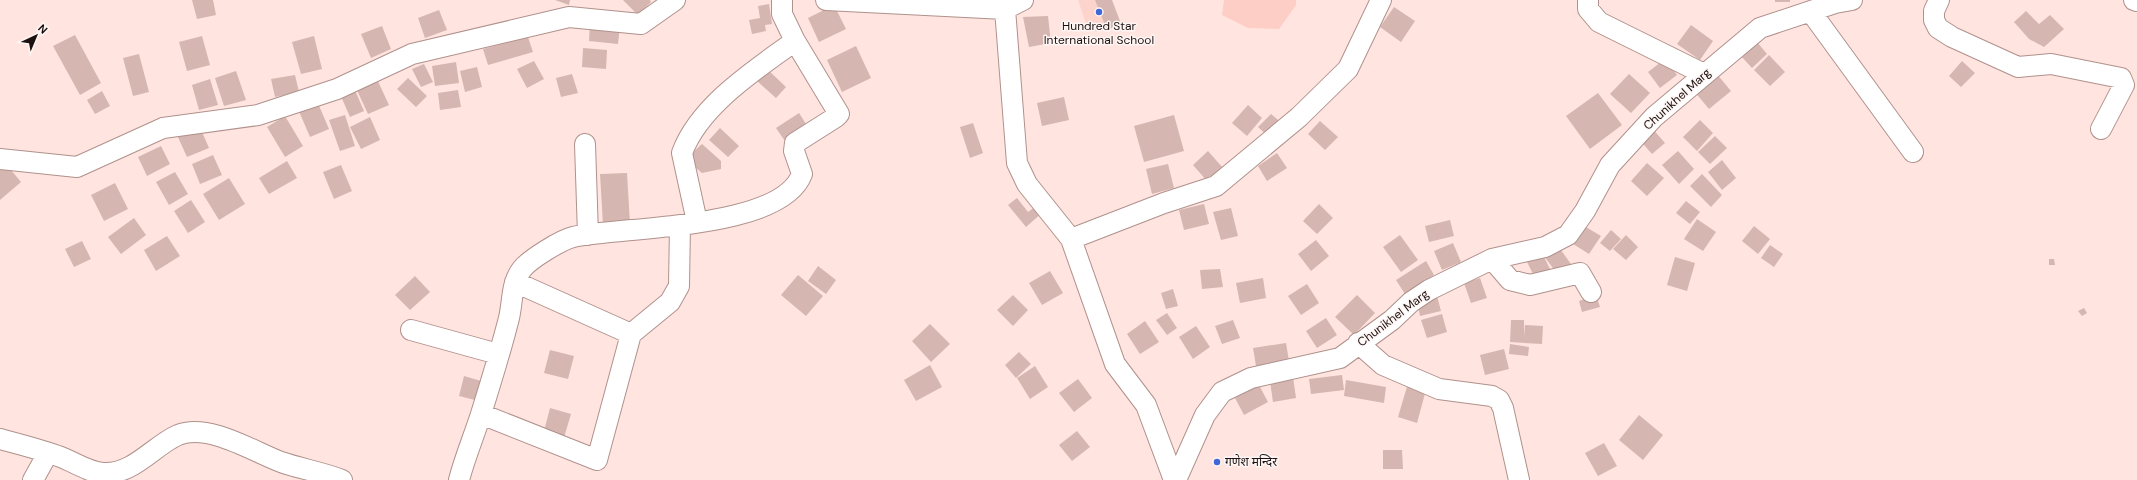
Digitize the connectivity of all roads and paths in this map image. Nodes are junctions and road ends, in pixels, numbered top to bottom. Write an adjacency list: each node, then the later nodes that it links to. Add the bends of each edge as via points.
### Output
1 (675, 0): 16 (street, via 641,24 569,17 412,54 337,89 258,115 163,128 77,166)
2 (782, 0): 11 (street, via 782,14)
3 (826, 0): 9 (street)
4 (1023, 0): 9 (street)
5 (1381, 0): 19 (street, via 1348,69 1299,117 1216,186)
6 (1588, 0): 12 (street, via 1588,9 1599,22)
7 (1852, 0): 10 (street, Chunikhel Marg)
8 (1939, 0): 13 (street, via 1934,11 1934,20 1938,28 2018,67 2051,64 2121,78 2124,85)
9 (1005, 9): 19 (street, via 1017,163 1027,184)
10 (1811, 12): 12 (street, Chunikhel Marg, via 1760,28); 15 (street)
11 (795, 41): 17 (street, via 760,65 712,107 686,143 682,153); 17 (street, via 839,114 795,143 794,151 802,174 797,184 785,195 760,208)
12 (1704, 74): 20 (street, Chunikhel Marg, via 1654,116 1610,165 1585,211 1568,235 1545,247)
13 (2101, 129)
14 (585, 144): 18 (street)
15 (1913, 152)
16 (0, 159)
17 (689, 224): 18 (street); 24 (street, via 676,295)
18 (588, 236): 21 (street, via 572,238 541,254 523,268)
19 (1071, 239): 33 (street, via 1115,364 1146,405)
20 (1492, 259): 22 (street, via 1510,280 1530,284 1580,273); 25 (street, Chunikhel Marg, via 1429,290)
21 (515, 282): 24 (street); 26 (street)
22 (1591, 292)
23 (411, 330): 26 (street)
24 (631, 334): 27 (street, via 597,460)
25 (1358, 343): 33 (street, Chunikhel Marg, via 1340,358 1251,378 1222,392 1205,414); 34 (street, via 1383,365 1439,389 1492,396 1499,400)
26 (498, 354): 27 (street)
27 (481, 414): 32 (street)
28 (0, 439): 29 (street)
29 (48, 453): 30 (street); 31 (street, via 104,473 128,468 177,436 192,432 207,433 281,462)
30 (33, 480)
31 (342, 480)
32 (460, 480)
33 (1175, 480)
34 (1519, 480)

